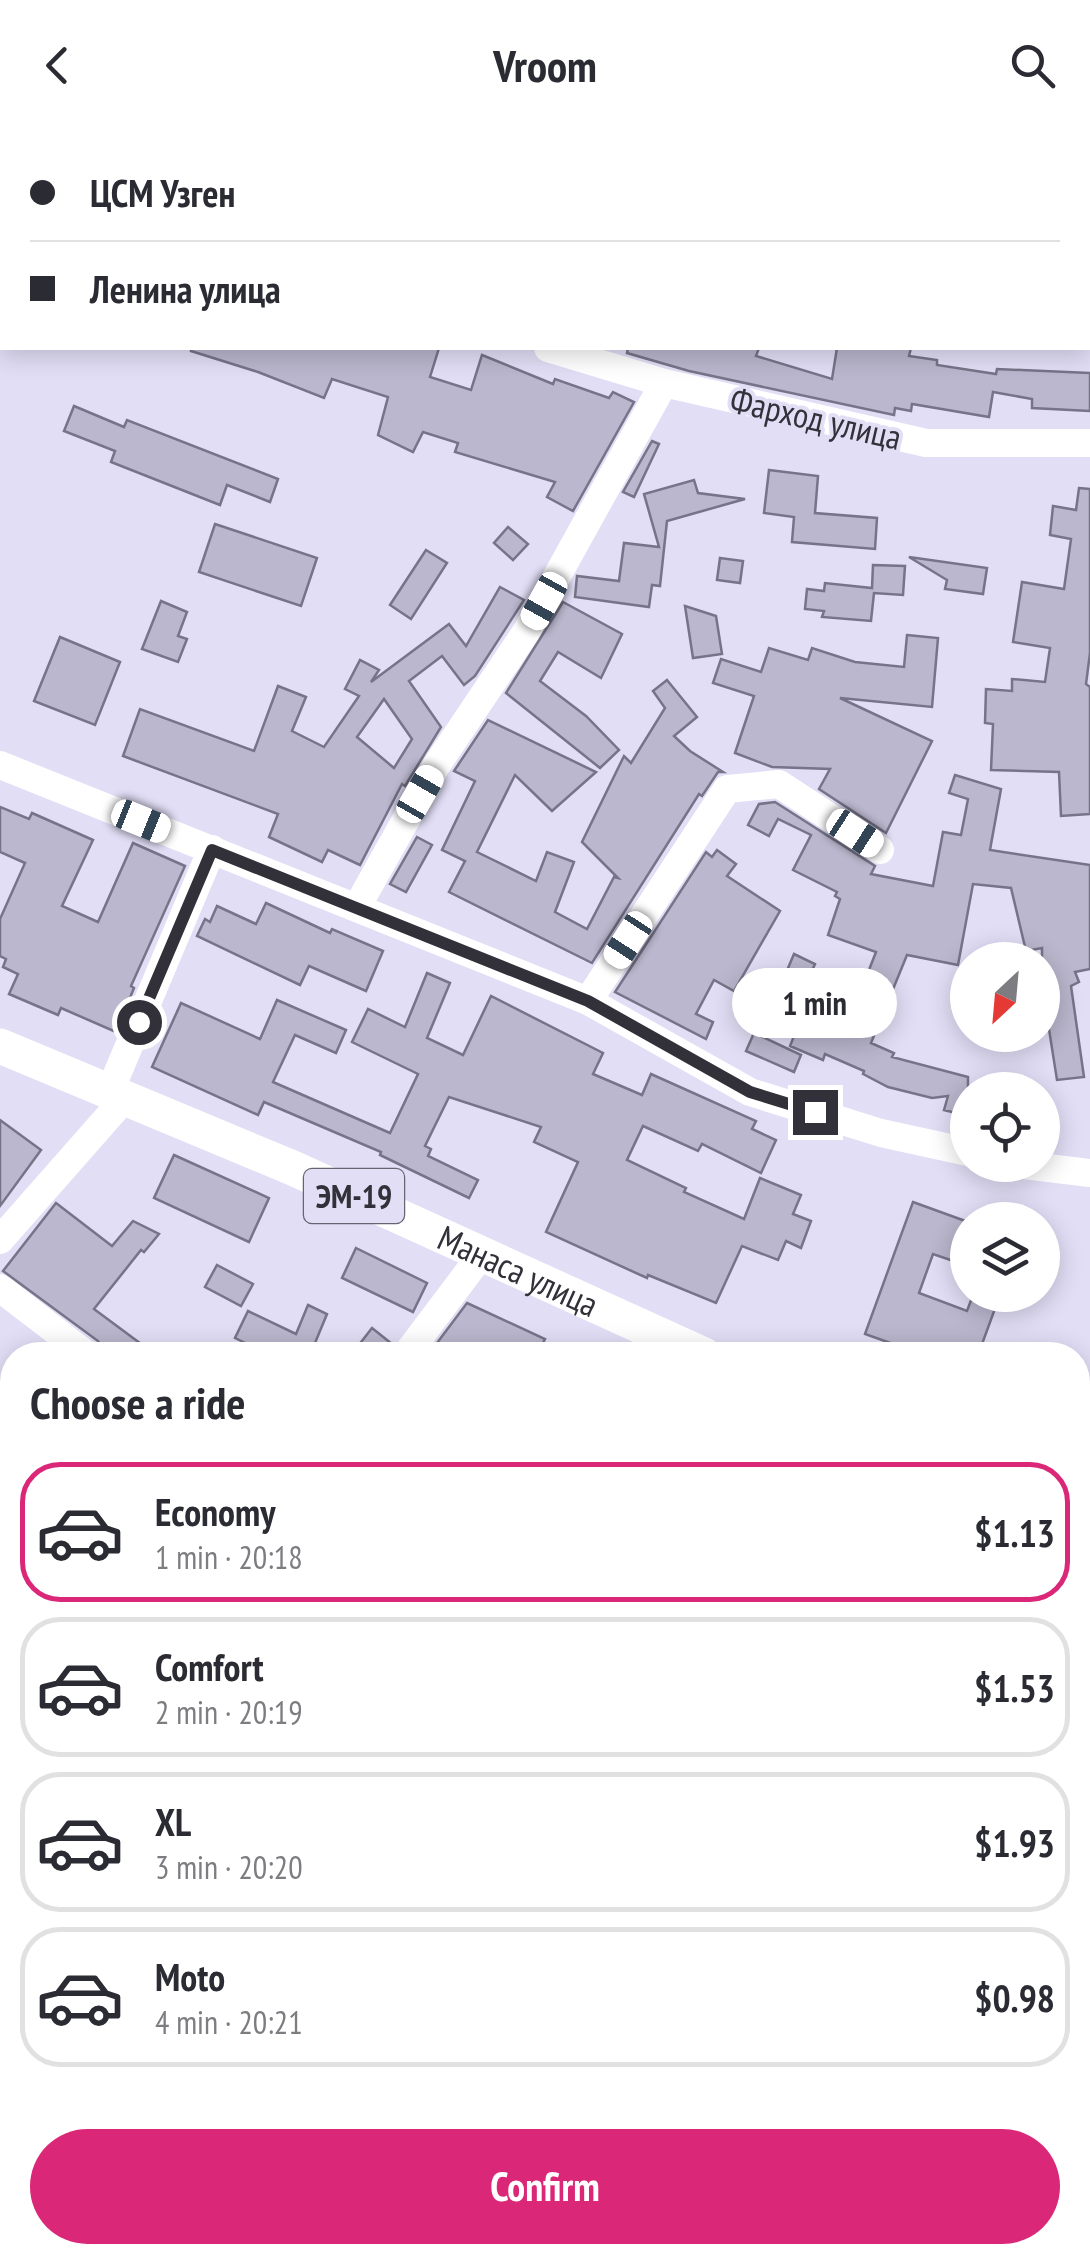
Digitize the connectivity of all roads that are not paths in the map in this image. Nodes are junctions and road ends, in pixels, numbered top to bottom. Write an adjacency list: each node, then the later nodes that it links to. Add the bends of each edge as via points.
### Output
1 (554, 350): 2 (street, Фарход улица)
2 (664, 384): 3 (street, Фарход улица, via 926,443); 7 (street, via 526,632 436,766)
3 (1090, 443)
4 (0, 765): 5 (street)
5 (212, 850): 7 (street); 10 (street)
6 (880, 850): 8 (street, via 779,784 728,789)
7 (357, 907): 8 (street)
8 (588, 1001): 11 (street, via 750,1092)
9 (0, 1046): 10 (main road, Манаса улица / ЭМ-19)
10 (118, 1095): 14 (street); 15 (main road, Манаса улица / ЭМ-19)
11 (950, 1148)
12 (1060, 1169): 13 (street)
13 (1090, 1173)
14 (0, 1240)
15 (482, 1254): 18 (street); 19 (main road, Манаса улица / ЭМ-19)
16 (0, 1288): 17 (street)
17 (71, 1342)
18 (416, 1342)
19 (675, 1342)

